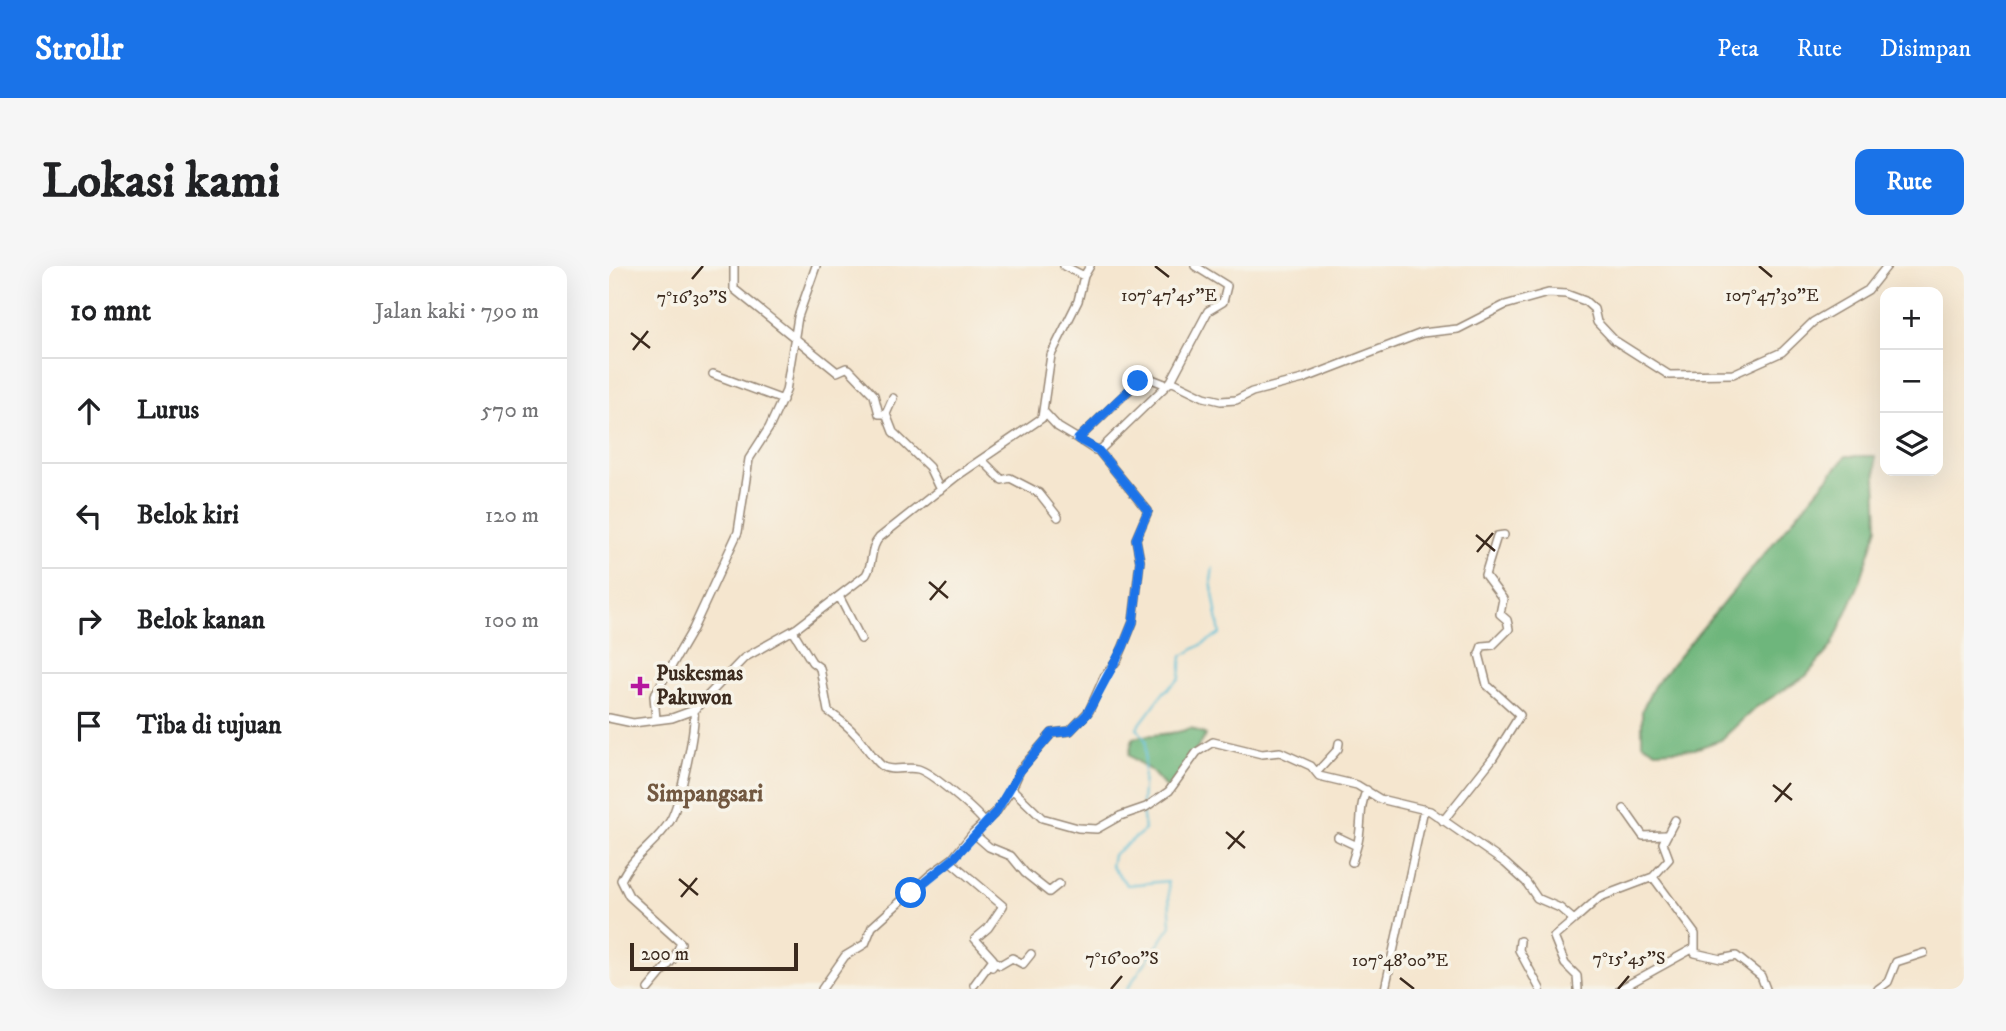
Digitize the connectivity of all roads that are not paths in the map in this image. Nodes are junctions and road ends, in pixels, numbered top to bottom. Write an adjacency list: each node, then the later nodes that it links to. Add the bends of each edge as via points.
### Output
1 (734, 266): 8 (street, via 734,289)
2 (816, 266): 8 (street, via 797,317)
3 (1064, 266): 7 (street)
4 (1090, 266): 7 (street)
5 (1195, 266): 10 (street, via 1226,289 1223,302 1208,311)
6 (1887, 266): 10 (street, via 1859,298 1813,322 1782,352 1733,374 1669,376 1614,340 1585,301 1548,293 1505,305 1458,330 1422,333 1303,380 1236,400 1204,397)
7 (1084, 276): 13 (street, via 1078,301 1051,355)
8 (795, 342): 12 (street); 14 (street, via 837,372 849,369 874,394 879,414)
9 (713, 374): 12 (street)
10 (1169, 383): 15 (street, via 1142,377); 16 (street)
11 (893, 398): 14 (street)
12 (783, 400): 26 (street, via 749,459 738,532 693,629 653,695)
13 (1045, 413): 15 (street); 17 (street)
14 (886, 414): 18 (street, via 893,432 929,467)
15 (1078, 439): 16 (street)
16 (1098, 450): 29 (street, via 1148,511 1136,539 1140,561 1133,622 1089,711 1070,731 1052,733)
17 (982, 460): 18 (street); 19 (street, via 1002,480 1009,478 1039,493)
18 (940, 490): 21 (street, via 879,538 870,570)
19 (1058, 517)
20 (1504, 535): 34 (street, via 1497,536 1485,575 1503,599 1500,614 1509,628 1493,645 1482,646 1479,654 1487,685 1520,715)
21 (839, 596): 22 (street); 23 (street)
22 (793, 631): 24 (street, via 744,658); 35 (street, via 820,668 828,710 881,765 923,770 964,805 974,808)
23 (861, 639)
24 (694, 710): 26 (street); 49 (street, via 684,781 670,820 621,880 629,896 681,943)
25 (609, 718): 26 (street, via 627,723)
26 (656, 719)
27 (1339, 743): 28 (street)
28 (1317, 772): 29 (street, via 1280,752 1262,754 1213,743 1197,752 1169,792 1093,829 1042,818); 30 (street)
29 (1011, 789): 35 (street)
30 (1367, 790): 31 (street, via 1380,799); 39 (street)
31 (1424, 808): 34 (street); 51 (street)
32 (1624, 809): 37 (street, via 1643,836)
33 (1675, 820): 37 (street)
34 (1443, 821): 44 (street, via 1505,863 1540,900)
35 (985, 823): 36 (street)
36 (973, 833): 40 (street); 43 (street, via 1011,856 1049,892)
37 (1665, 835): 42 (street, via 1663,847 1669,859)
38 (1338, 837): 39 (street)
39 (1357, 846): 41 (street)
40 (950, 861): 48 (street, via 1003,906 975,940 993,959 974,985 996,962 1000,965 1012,958 1023,964); 50 (street, via 872,927 865,944 845,956)
41 (1352, 862)
42 (1653, 877): 44 (street, via 1600,897); 46 (street, via 1695,934)
43 (1059, 884)
44 (1574, 920): 53 (street, via 1554,937 1565,964 1577,976)
45 (1520, 941): 52 (street, via 1519,950)
46 (1694, 948): 54 (street); 55 (street, via 1703,956 1736,956 1761,976)
47 (1924, 953): 56 (street, via 1896,962 1888,983)
48 (1031, 954)
49 (648, 989)
50 (822, 989)
51 (1385, 989)
52 (1540, 989)
53 (1578, 989)
54 (1620, 989)
55 (1766, 989)
56 (1878, 989)

